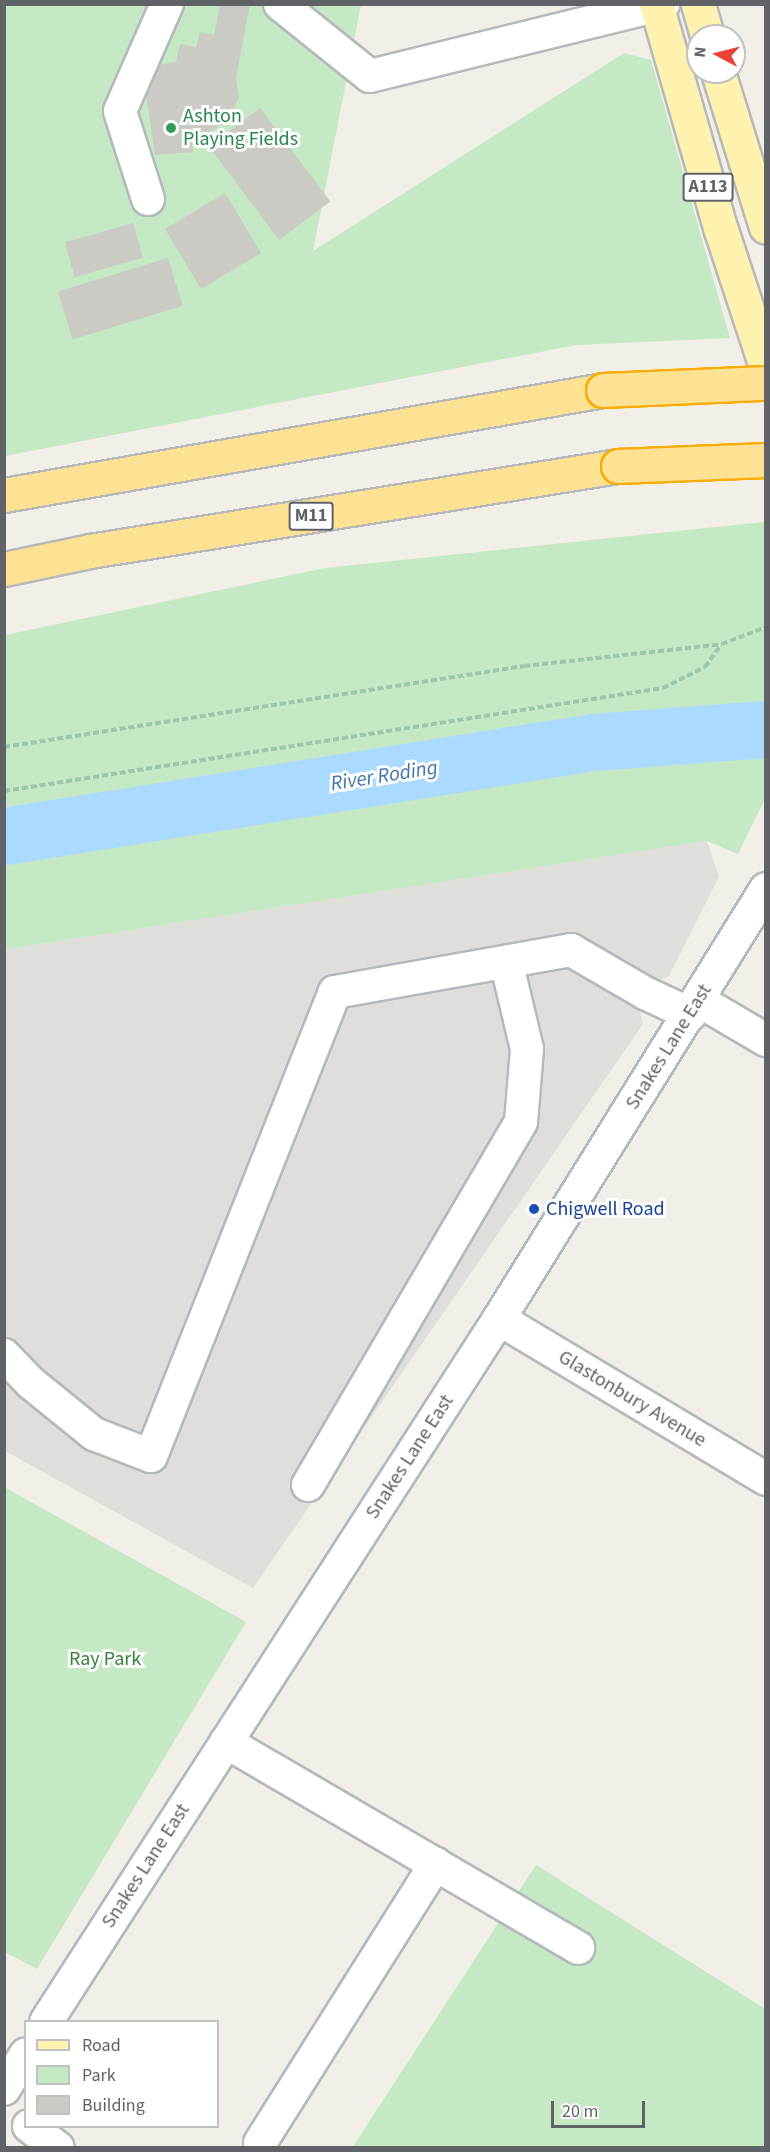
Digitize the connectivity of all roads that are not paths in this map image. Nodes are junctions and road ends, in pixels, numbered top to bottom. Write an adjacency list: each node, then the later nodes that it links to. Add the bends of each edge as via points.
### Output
1 (167, 4): 7 (street, via 120,111)
2 (280, 4): 4 (street, via 370,76)
3 (698, 4): 5 (main road)
4 (658, 5): 9 (main road, A113, via 721,230)
5 (704, 24)
6 (722, 84): 8 (main road, A113)
7 (148, 199)
8 (765, 227)
9 (765, 367)
10 (765, 383): 12 (highway, bridge, via 603,390)
11 (765, 460): 13 (highway, M11, bridge, via 618,466 90,551)
12 (4, 495)
13 (4, 569)
14 (765, 889): 16 (street, Snakes Lane East)
15 (506, 961): 16 (street, via 571,950 645,993); 19 (street, via 335,992 151,1456 94,1434); 21 (street, via 527,1049 522,1122)
16 (694, 1007): 17 (street); 18 (street, Snakes Lane East)
17 (765, 1040)
18 (499, 1319): 20 (street, Glastonbury Avenue); 22 (street, Snakes Lane East)
19 (4, 1355)
20 (765, 1479)
21 (308, 1485)
22 (226, 1742): 23 (street); 25 (street, Snakes Lane East)
23 (436, 1864): 24 (street); 29 (street)
24 (578, 1948)
25 (47, 2020)
26 (4, 2109): 27 (street)
27 (24, 2123)
28 (31, 2128): 30 (street)
29 (260, 2143)
30 (58, 2148)

